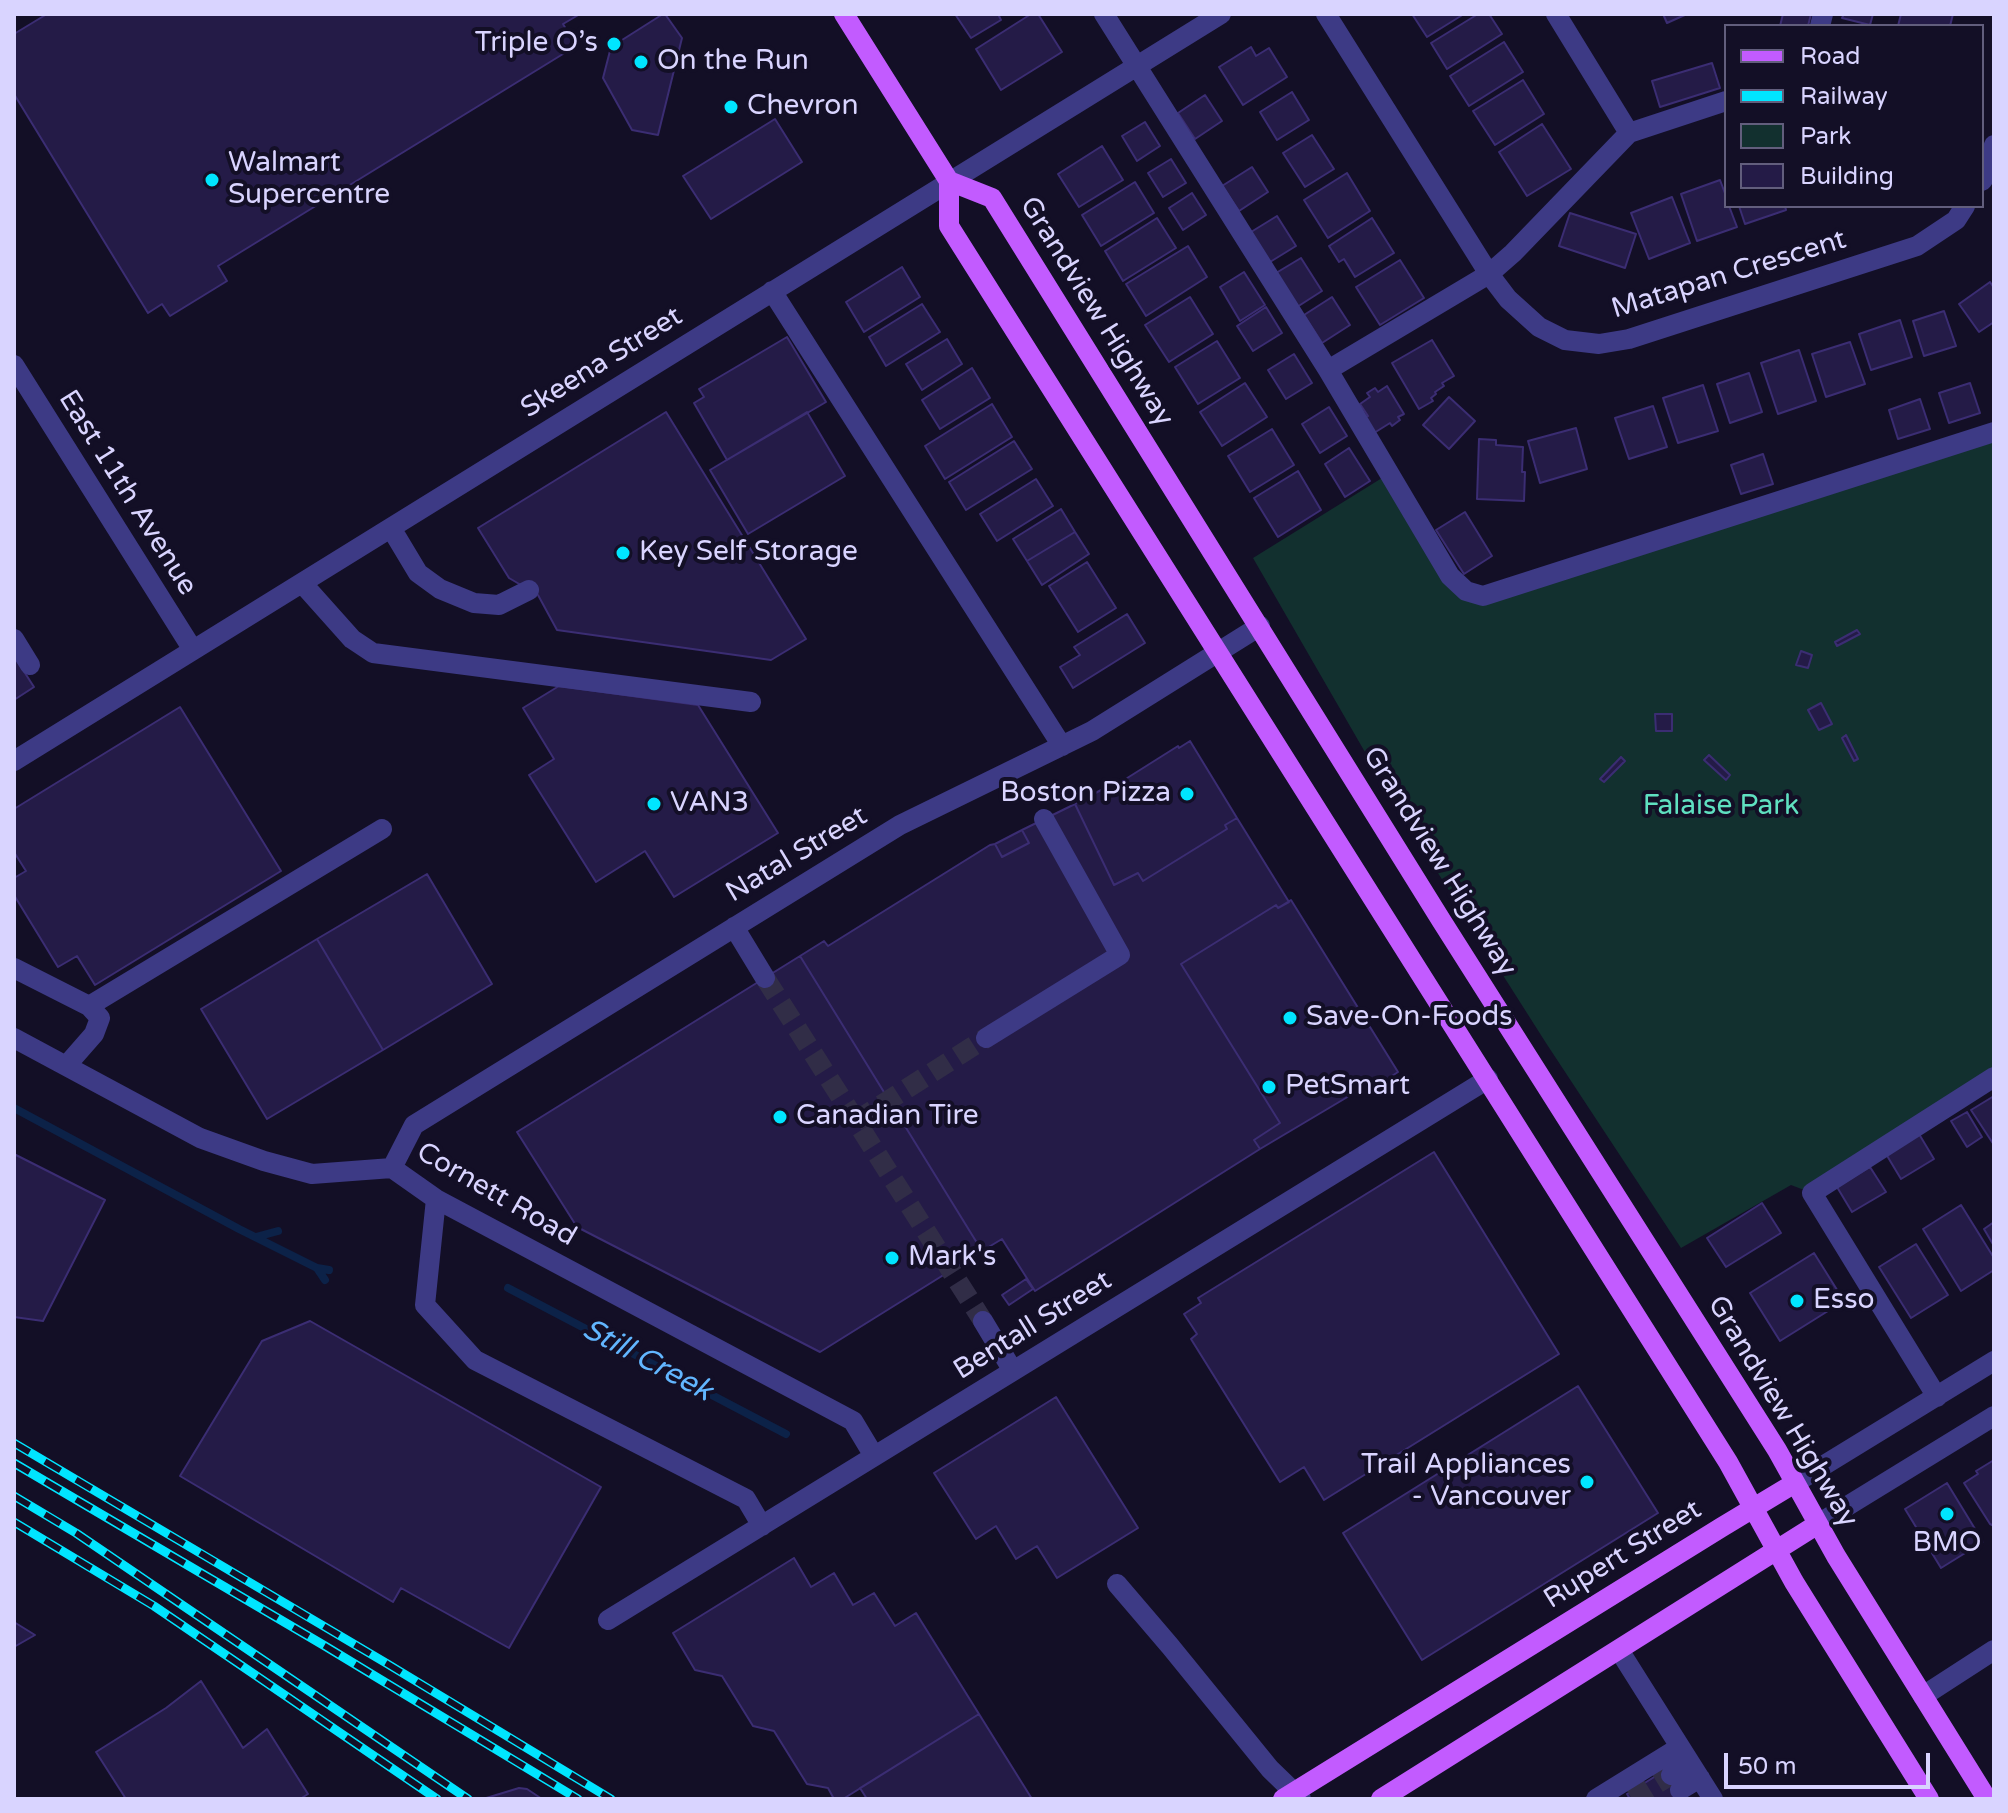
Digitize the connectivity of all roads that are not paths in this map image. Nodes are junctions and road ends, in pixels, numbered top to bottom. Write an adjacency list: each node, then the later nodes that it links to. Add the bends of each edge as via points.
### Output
1 (844, 14): 11 (main road)
2 (1104, 14): 6 (street)
3 (1221, 14): 6 (street, Skeena Street)
4 (1326, 14): 13 (street, Matapan Crescent)
5 (1556, 14): 8 (street)
6 (1137, 65): 11 (street, Skeena Street); 16 (street)
7 (1724, 102): 8 (street)
8 (1629, 133): 13 (street)
9 (1994, 145): 10 (street)
10 (1984, 178)
11 (949, 181): 14 (street, Skeena Street); 21 (main road, Grandview Highway, via 992,198); 24 (main road, via 949,226)
12 (1964, 208): 13 (street, Matapan Crescent, via 1956,220 1917,246 1629,339 1599,344 1565,340 1539,327)
13 (1489, 274): 16 (street)
14 (772, 291): 18 (street, Skeena Street); 27 (street)
15 (14, 365): 23 (street, East 11th Avenue)
16 (1328, 370): 17 (street, via 1450,576 1466,591 1483,596)
17 (1994, 432)
18 (391, 528): 19 (street, Skeena Street); 20 (street, via 418,573 440,589 474,603 499,605)
19 (302, 583): 23 (street, Skeena Street); 26 (street, via 352,639 373,653)
20 (529, 590)
21 (1260, 626): 24 (street, Natal Street); 48 (main road, Grandview Highway)
22 (14, 639): 25 (street)
23 (193, 650): 28 (street, Skeena Street)
24 (1218, 652): 27 (street, Natal Street); 39 (main road)
25 (30, 665)
26 (751, 702)
27 (1062, 746): 31 (street, Natal Street, via 900,825)
28 (14, 761)
29 (1044, 819): 36 (street, via 1120,955)
30 (382, 829): 34 (street)
31 (734, 927): 33 (street); 40 (street, Natal Street, via 414,1125)
32 (14, 968): 34 (street)
33 (765, 978)
34 (89, 1006): 37 (street, via 100,1018 94,1034)
35 (14, 1038): 37 (street, Cornett Road)
36 (986, 1038)
37 (66, 1066): 40 (street, Cornett Road, via 200,1138 264,1161 312,1174)
38 (1994, 1077): 45 (street, via 1812,1193)
39 (1488, 1079): 44 (street, Bentall Street); 49 (main road)
40 (392, 1168): 41 (street, Cornett Road)
41 (436, 1199): 47 (street, Cornett Road, via 853,1421); 51 (street, via 425,1305 475,1360 746,1499)
42 (983, 1321): 44 (street)
43 (1994, 1361): 45 (street, Rupert Street)
44 (1013, 1371): 47 (street, Bentall Street)
45 (1937, 1397): 48 (street, Rupert Street)
46 (1994, 1416): 50 (street)
47 (874, 1456): 51 (street, Bentall Street)
48 (1795, 1483): 49 (main road, Rupert Street); 50 (main road, Grandview Highway)
49 (1753, 1508): 52 (main road); 60 (main road, Rupert Street)
50 (1818, 1524): 52 (main road); 57 (main road, Grandview Highway)
51 (762, 1526): 54 (street, Bentall Street)
52 (1777, 1550): 55 (main road); 63 (main road)
53 (1117, 1584): 60 (street)
54 (608, 1620)
55 (1619, 1650): 58 (street); 61 (main road)
56 (1994, 1650): 57 (street)
57 (1923, 1696): 64 (main road, Grandview Highway)
58 (1700, 1780): 59 (street); 62 (street)
59 (1675, 1782)
60 (1292, 1797)
61 (1381, 1799)
62 (1596, 1799)
63 (1929, 1799)
64 (1987, 1799)

